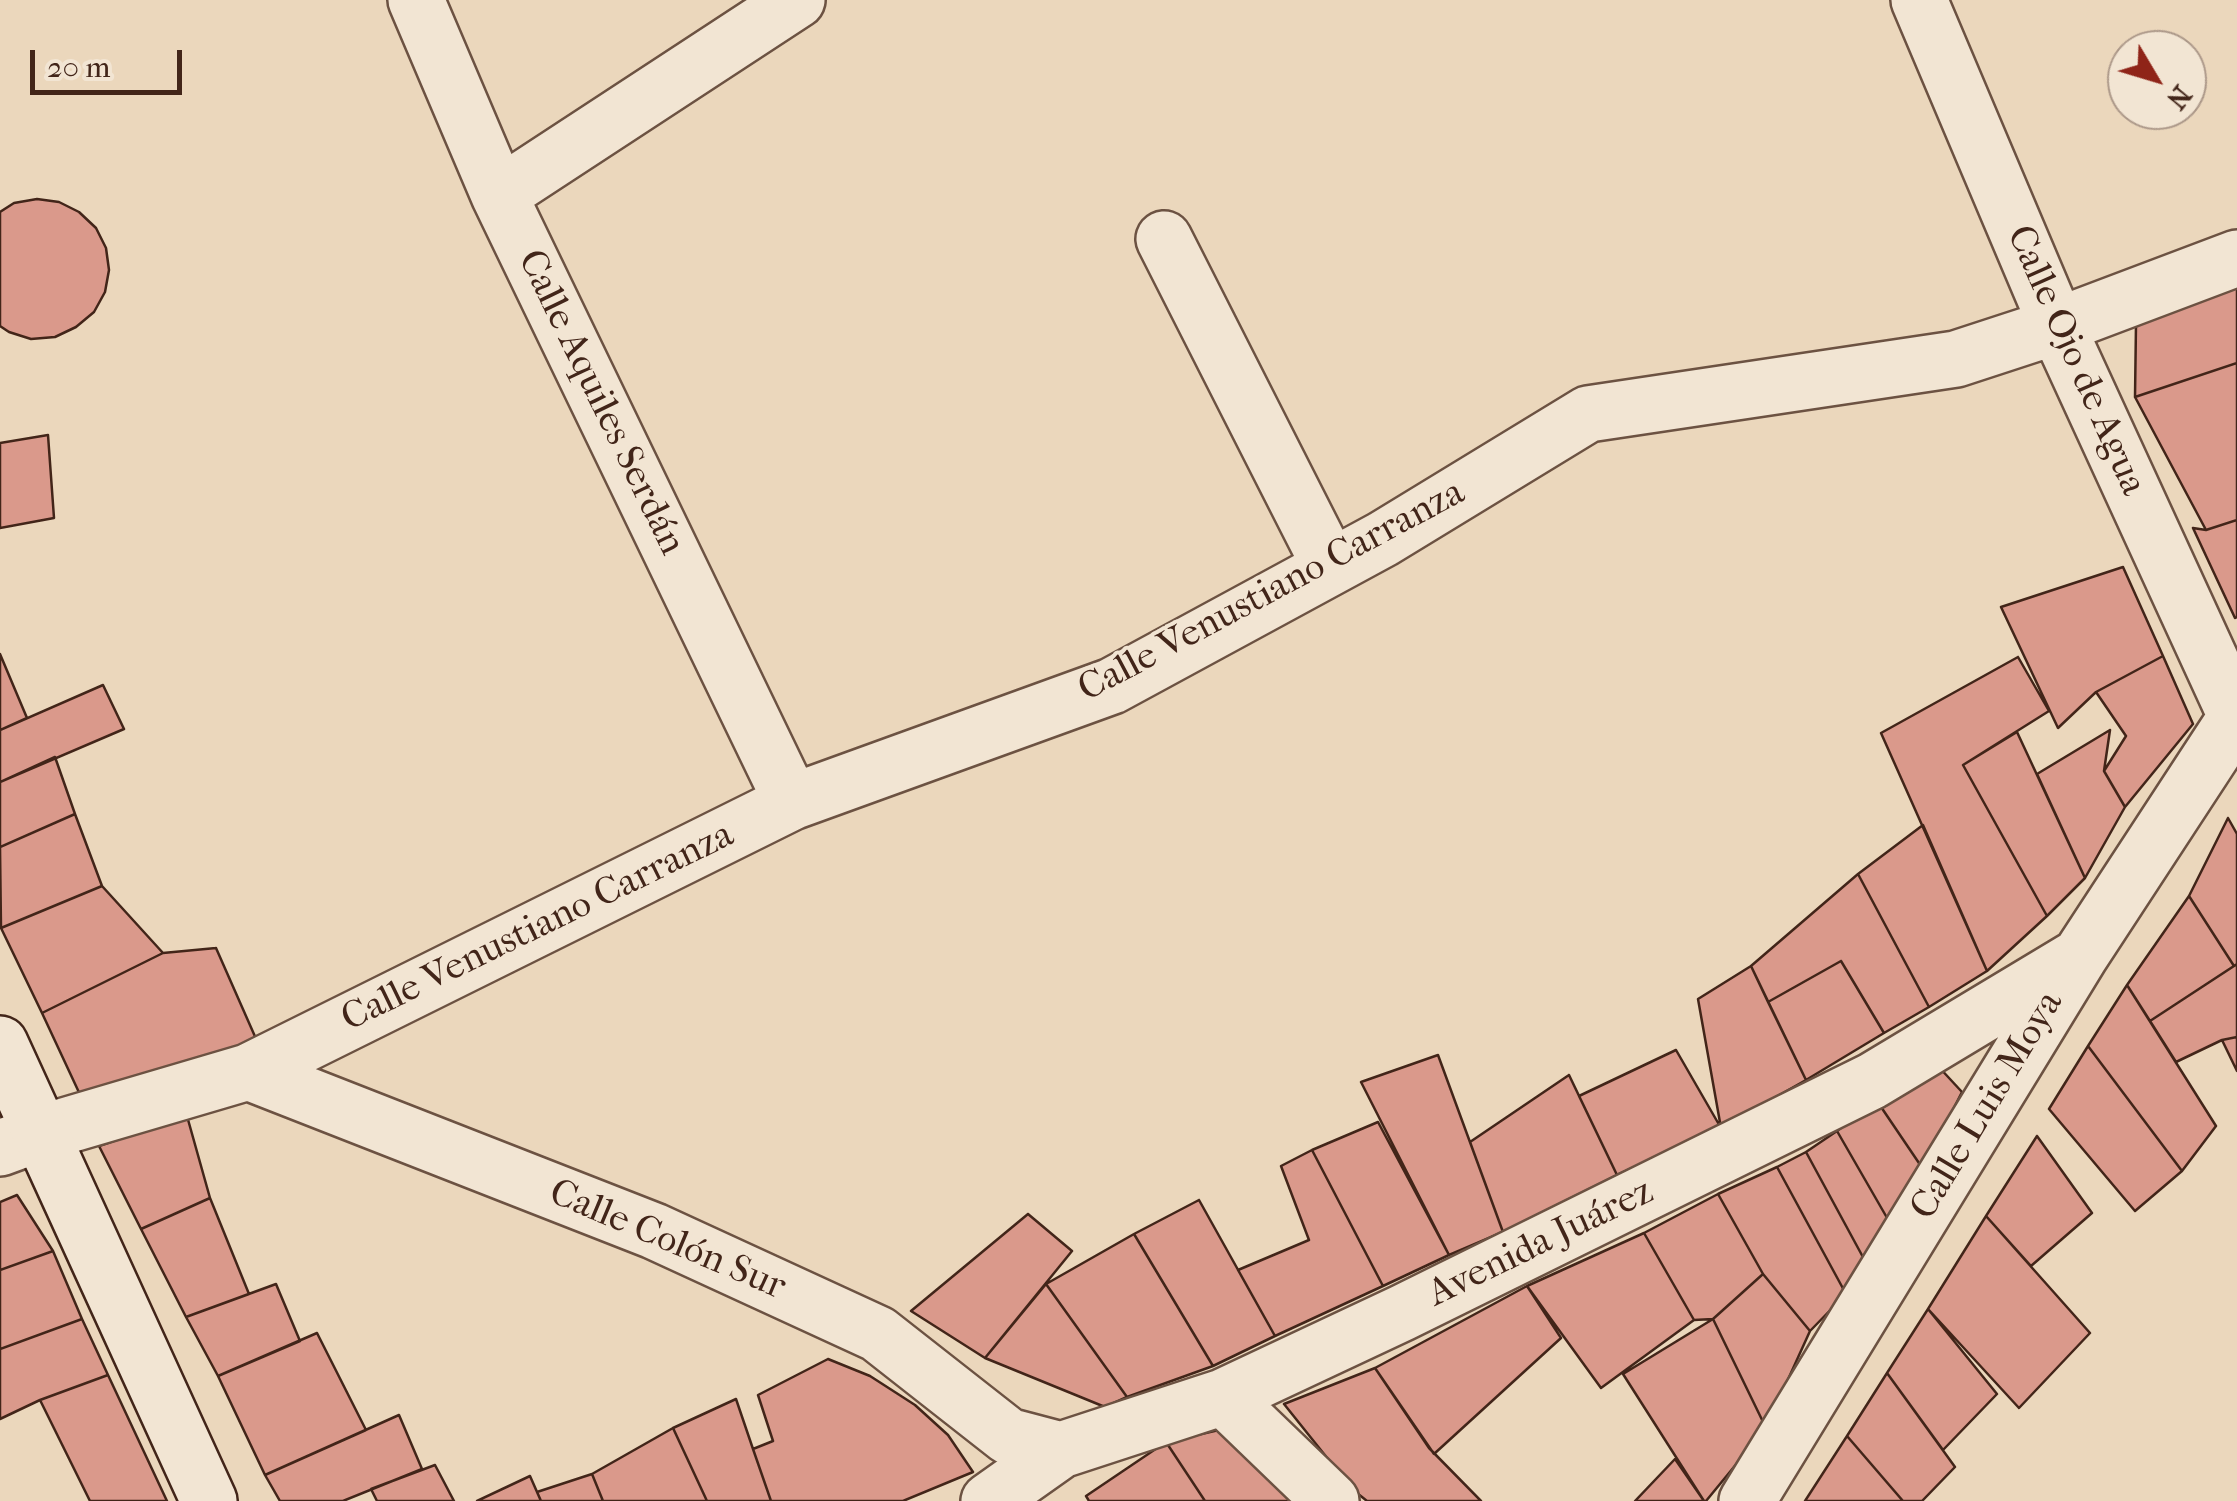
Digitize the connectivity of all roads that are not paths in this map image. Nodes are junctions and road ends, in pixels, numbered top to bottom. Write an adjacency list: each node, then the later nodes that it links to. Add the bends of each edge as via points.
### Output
1 (416, 0): 4 (street, Calle Aquiles Serdán)
2 (798, 0): 4 (street)
3 (1919, 0): 7 (street, Calle Ojo de Agua)
4 (499, 194): 10 (street, Calle Aquiles Serdán)
5 (1164, 239): 8 (street)
6 (2237, 258): 7 (street, Calle Venustiano Carranza)
7 (2057, 326): 8 (street, Calle Venustiano Carranza, via 1956,358 1588,414); 9 (street, Calle Ojo de Agua)
8 (1330, 566): 10 (street, Calle Venustiano Carranza, via 1112,686)
9 (2237, 717): 11 (street, Calle Luis Moya)
10 (792, 802): 13 (street, Calle Venustiano Carranza)
11 (2080, 956): 15 (street, Avenida Juárez, via 1872,1081); 20 (street, Calle Luis Moya)
12 (0, 1044): 14 (street)
13 (248, 1072): 14 (street, Calle Venustiano Carranza); 16 (street, Calle Colón Sur, via 654,1230 878,1334 1008,1436)
14 (21, 1140): 17 (street)
15 (1222, 1396): 16 (street, Avenida Juárez); 19 (street)
16 (1061, 1450): 18 (street, Avenida Juárez)
17 (208, 1501)
18 (990, 1501)
19 (1331, 1501)
20 (1747, 1501)

